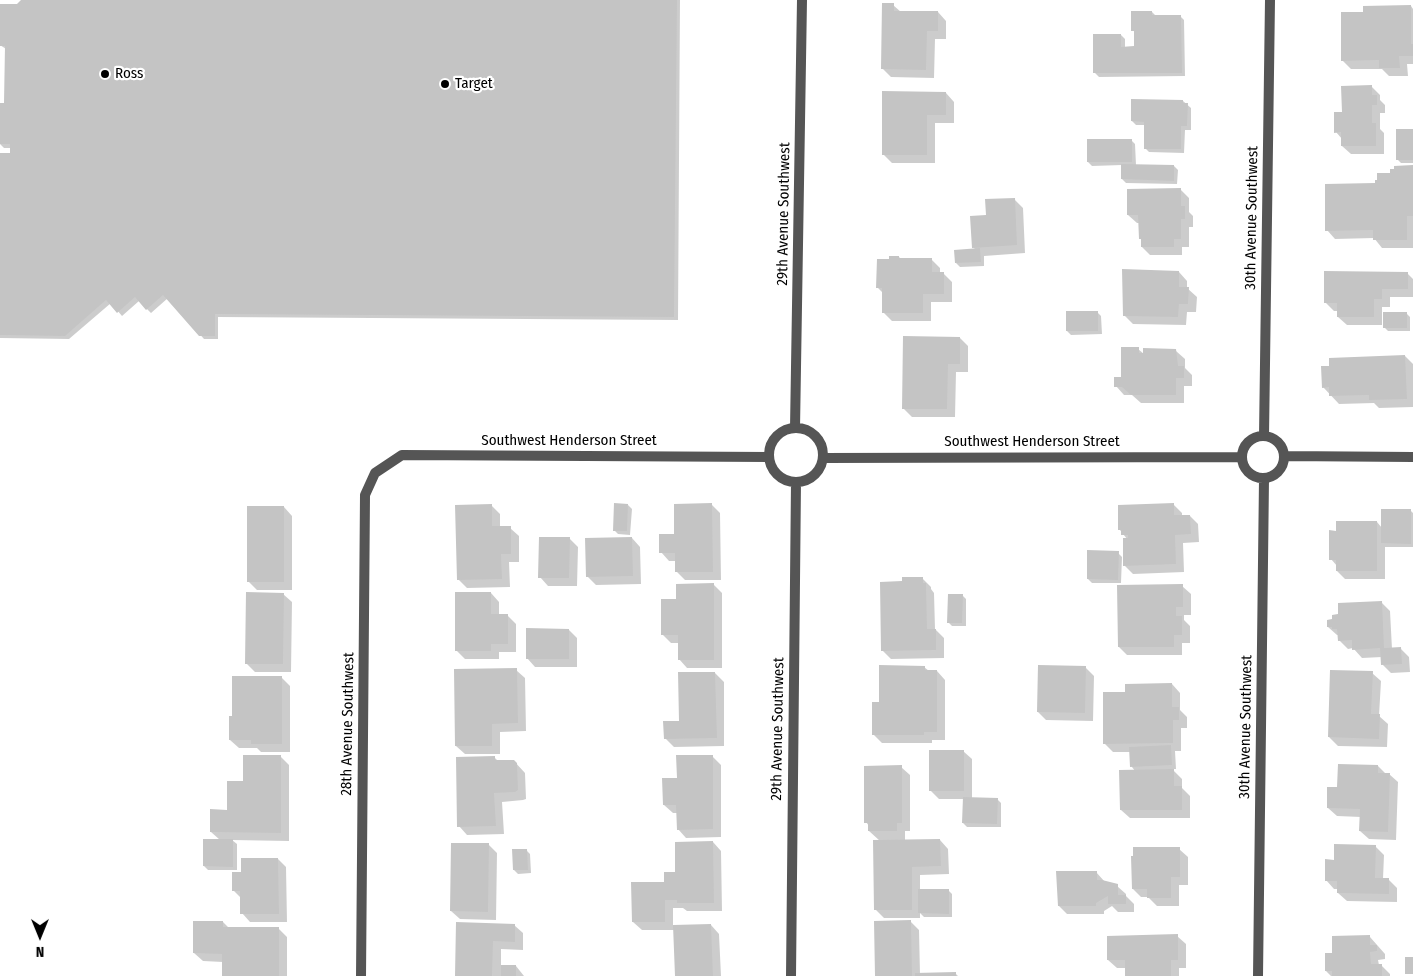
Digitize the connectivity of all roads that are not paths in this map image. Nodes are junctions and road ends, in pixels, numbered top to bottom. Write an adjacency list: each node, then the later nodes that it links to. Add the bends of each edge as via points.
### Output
1 (802, 0): 3 (street, 29th Avenue Southwest)
2 (1270, 0): 4 (street, 30th Avenue Southwest)
3 (795, 428): 6 (street, via 779,434 773,441); 9 (street, via 812,434 818,440)
4 (1264, 436): 5 (street, via 1278,441); 7 (street, via 1251,439)
5 (1284, 456): 8 (street); 11 (street, via 1277,474)
6 (769, 457): 10 (street, Southwest Henderson Street, via 402,455); 12 (street, via 775,473 782,479)
7 (1241, 457): 9 (street, Southwest Henderson Street); 11 (street, via 1242,464 1251,475)
8 (1413, 457)
9 (823, 458): 12 (street, via 815,474 808,480)
10 (375, 474): 13 (street, 28th Avenue Southwest, via 365,495)
11 (1264, 479): 15 (street, 30th Avenue Southwest)
12 (796, 482): 14 (street, 29th Avenue Southwest)
13 (360, 976)
14 (791, 976)
15 (1258, 976)

